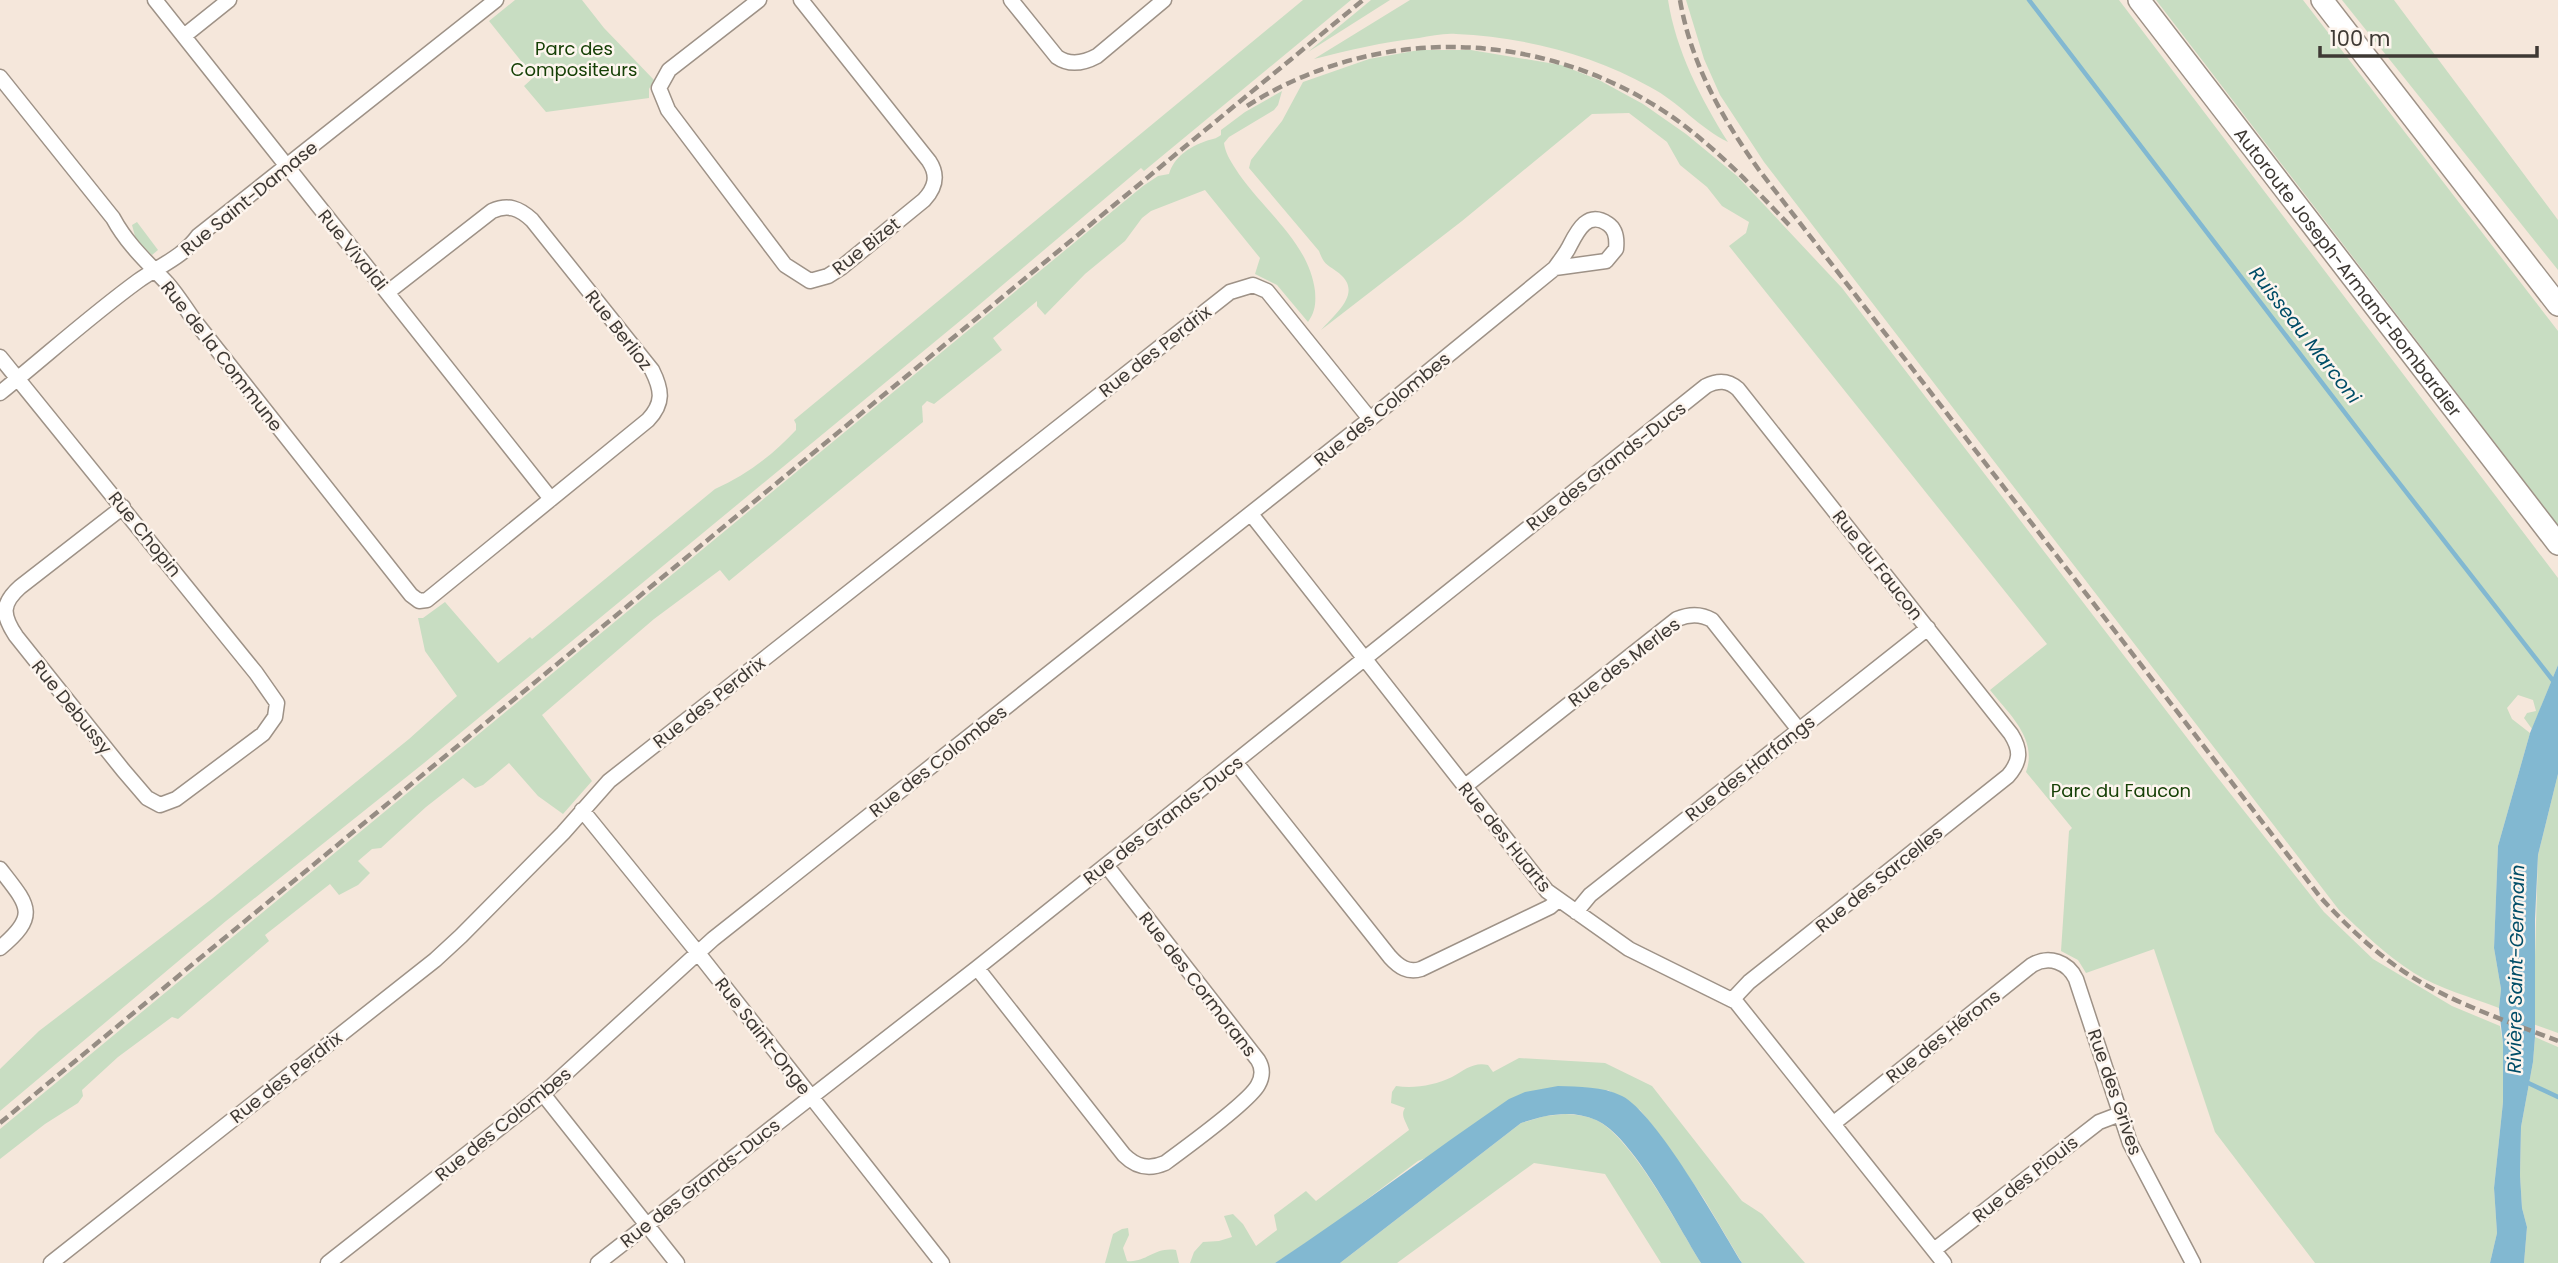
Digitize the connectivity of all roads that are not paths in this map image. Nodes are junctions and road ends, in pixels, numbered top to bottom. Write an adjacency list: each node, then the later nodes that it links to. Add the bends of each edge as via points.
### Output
1 (155, 0): 10 (street, Rue Vivaldi)
2 (229, 0): 10 (street)
3 (496, 0): 12 (street, Rue Saint-Damase)
4 (759, 0): 5 (street, Rue Bizet, via 669,70 659,88 668,110 785,265 810,281 842,267 924,200 935,181 933,167)
5 (801, 0)
6 (1011, 0): 7 (street, via 1057,57 1075,63 1097,56)
7 (1164, 0)
8 (2139, 0): 25 (highway, Autoroute Joseph-Armand-Bombardier)
9 (2322, 0): 16 (highway)
10 (184, 36): 12 (street, Rue Vivaldi)
11 (0, 78): 14 (street, Rue de la Commune)
12 (286, 167): 14 (street, Rue Saint-Damase); 15 (street, Rue Vivaldi)
13 (1555, 268): 21 (street, Rue des Colombes)
14 (154, 272): 18 (street, Rue Saint-Damase); 26 (street, Rue de la Commune)
15 (387, 292): 22 (street, Rue Vivaldi); 22 (street, Rue Berlioz, via 492,211 517,208 532,220 652,370 662,398 654,414)
16 (2558, 305)
17 (0, 356): 18 (street, Rue Chopin)
18 (18, 379): 20 (street, Rue Saint-Damase); 23 (street, Rue Chopin)
19 (1727, 382): 27 (street, Rue du Faucon, via 1738,389); 28 (street, Rue des Grands-Ducs, via 1706,386)
20 (0, 393)
21 (1370, 419): 24 (street, Rue des Colombes); 34 (street, Rue des Perdrix, via 1273,296 1253,285 1230,292 609,781)
22 (551, 499): 26 (street, Rue Berlioz, via 432,598)
23 (123, 507): 29 (street, Rue Chopin, via 262,680 277,704); 29 (street, Rue Debussy, via 10,596 5,611 16,636 153,803 176,799 262,734)
24 (1251, 514): 28 (street, Rue des Huarts); 40 (street, Rue des Colombes)
25 (2558, 544)
26 (419, 601)
27 (1928, 628): 30 (street, Rue des Harfangs); 31 (street, Rue du Faucon, via 2011,734)
28 (1363, 659): 32 (street, Rue des Grands-Ducs); 33 (street, Rue des Huarts)
29 (275, 717)
30 (1798, 730): 33 (street, Rue des Merles, via 1712,621 1688,615 1677,619); 38 (street, Rue des Harfangs, via 1590,895)
31 (2019, 755): 43 (street, Rue des Sarcelles, via 2008,776)
32 (1236, 763): 35 (street, Rue des Grands-Ducs); 37 (street, via 1402,968 1421,969)
33 (1464, 787): 37 (street, Rue des Huarts)
34 (582, 810): 40 (street, Rue Saint-Onge); 50 (street, Rue des Perdrix, via 435,960)
35 (1106, 865): 42 (street, Rue des Grands-Ducs); 42 (street, Rue des Cormorans, via 1261,1065 1258,1086 1241,1103 1165,1163 1149,1168 1133,1163)
36 (0, 869): 39 (street, via 26,911 25,922)
37 (1558, 900): 38 (street, Rue des Huarts)
38 (1576, 912): 43 (street, Rue des Huarts, via 1629,948)
39 (0, 947)
40 (698, 953): 44 (street, Rue des Colombes); 45 (street, Rue Saint-Onge)
41 (2057, 961): 46 (street, Rue des Grives, via 2076,979); 47 (street, Rue des Hérons, via 2032,965)
42 (977, 968): 45 (street, Rue des Grands-Ducs)
43 (1733, 999): 47 (street, Rue des Huarts)
44 (543, 1094): 48 (street); 51 (street, Rue des Colombes)
45 (810, 1097): 48 (street, Rue des Grands-Ducs); 54 (street, Rue Saint-Onge)
46 (2120, 1114): 49 (street, Rue des Piouis, via 2099,1122); 56 (street, Rue des Grives, via 2130,1143)
47 (1834, 1123): 49 (street, Rue des Huarts)
48 (646, 1224): 52 (street, Rue des Grands-Ducs); 53 (street)
49 (1934, 1250): 55 (street, Rue des Huarts)
50 (51, 1263)
51 (328, 1263)
52 (598, 1263)
53 (677, 1263)
54 (942, 1263)
55 (1944, 1263)
56 (2193, 1263)

